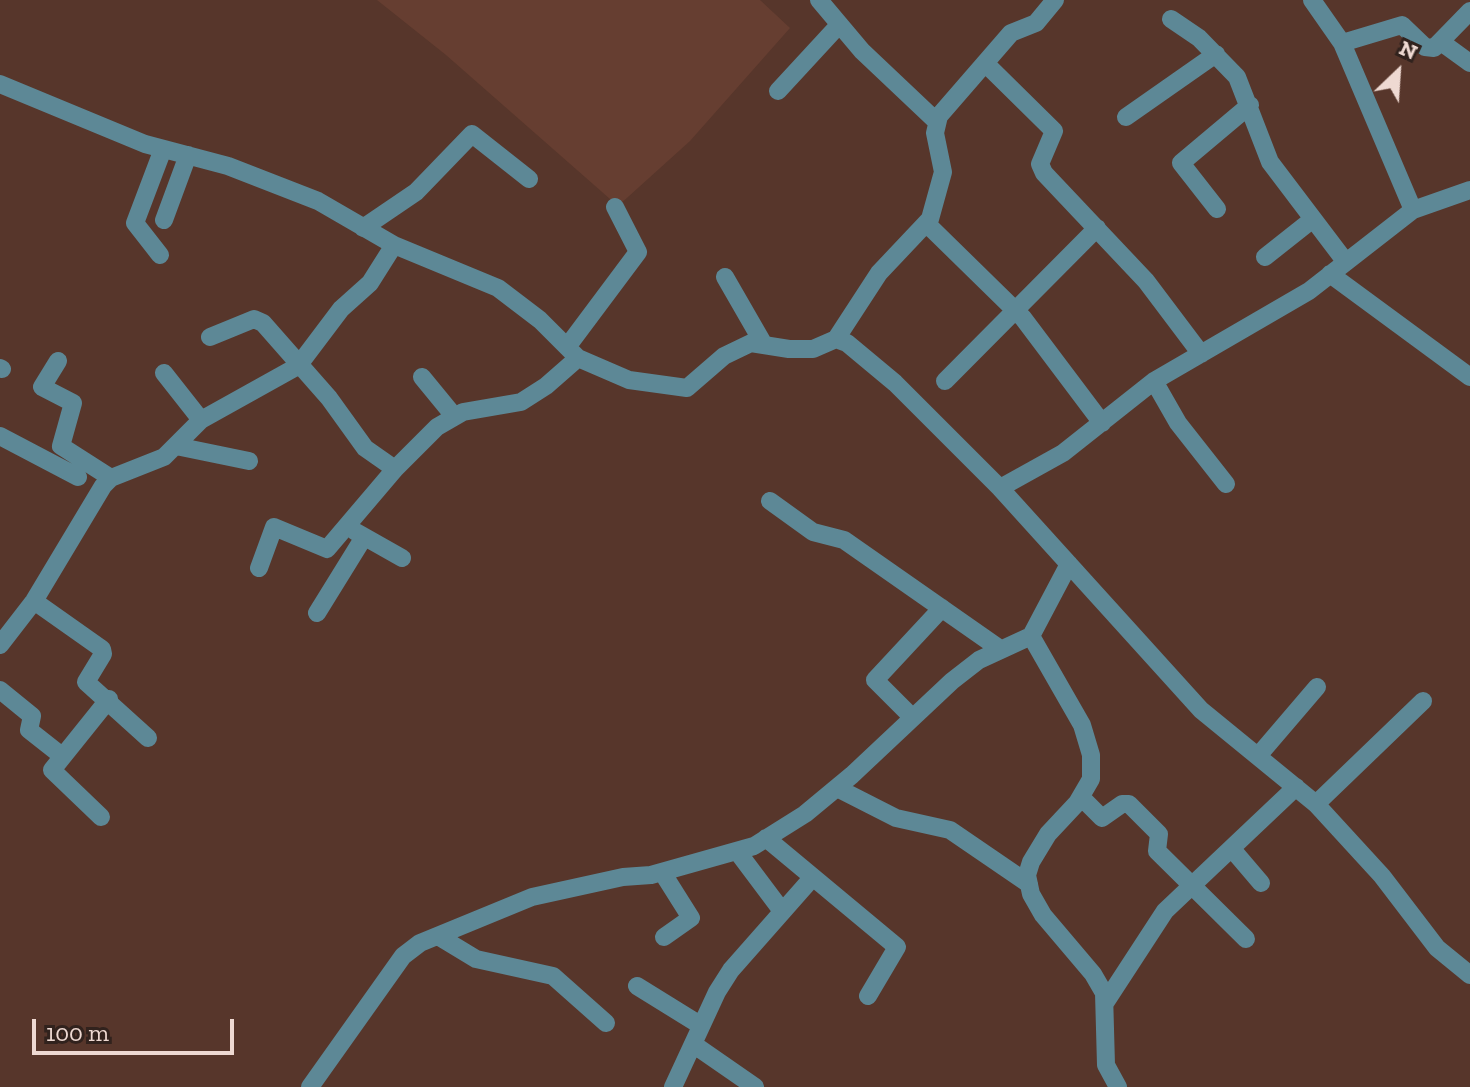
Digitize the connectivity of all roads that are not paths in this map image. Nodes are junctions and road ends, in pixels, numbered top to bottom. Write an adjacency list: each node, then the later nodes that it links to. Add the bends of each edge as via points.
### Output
1 (819, 0): 6 (street)
2 (1055, 0): 10 (street, via 1036,23 1011,33)
3 (1312, 0): 8 (street)
4 (1470, 11): 7 (street)
5 (1171, 19): 9 (street)
6 (838, 26): 13 (street); 16 (street)
7 (1441, 42): 8 (street, via 1425,47 1402,25); 11 (street)
8 (1342, 43): 23 (street)
9 (1216, 54): 14 (street, via 1237,77); 15 (street)
10 (985, 63): 16 (street); 28 (street, via 1054,131 1040,169)
11 (1470, 63)
12 (0, 84): 17 (street)
13 (778, 91)
14 (1250, 105): 22 (street, via 1181,163); 24 (street, via 1262,149)
15 (1126, 117)
16 (936, 121): 26 (street, via 943,172)
17 (163, 149): 18 (street); 30 (street, via 135,223)
18 (188, 155): 25 (street); 27 (street, via 318,201)
19 (529, 179): 27 (street, via 472,134 416,192)
20 (1470, 190): 23 (street)
21 (615, 207): 39 (street, via 638,252)
22 (1217, 209)
23 (1413, 210): 32 (street)
24 (1313, 219): 31 (street); 32 (street)
25 (164, 220)
26 (927, 224): 35 (street); 37 (street, via 879,273)
27 (363, 228): 29 (street)
28 (1097, 228): 35 (street); 40 (street, via 1146,281)
29 (394, 245): 39 (street, via 498,288); 42 (street, via 370,283 341,309)
30 (160, 255)
31 (1265, 257)
32 (1345, 261): 33 (street)
33 (1330, 274): 40 (street); 45 (street)
34 (725, 277): 38 (street)
35 (1016, 311): 46 (street); 50 (street)
36 (210, 337): 42 (street, via 258,320)
37 (836, 339): 38 (street, via 813,349); 58 (street, via 895,383)
38 (763, 343): 39 (street, via 724,356 687,388 629,380)
39 (572, 353): 48 (street, via 546,386 521,402)
40 (1201, 354): 47 (street)
41 (58, 361): 56 (street, via 42,387 73,403 61,446)
42 (298, 366): 49 (street); 54 (street, via 365,448)
43 (164, 373): 49 (street)
44 (422, 377): 48 (street)
45 (1470, 377)
46 (945, 381)
47 (1154, 381): 50 (street); 57 (street, via 1178,423)
48 (454, 416): 54 (street)
49 (201, 420): 52 (street)
50 (1102, 423): 58 (street, via 1032,473)
51 (0, 436): 55 (street)
52 (176, 446): 53 (street); 56 (street, via 149,465)
53 (249, 461)
54 (395, 469): 60 (street)
55 (78, 477)
56 (111, 478): 65 (street)
57 (1226, 484)
58 (1000, 488): 63 (street)
59 (770, 501): 66 (street, via 813,532 844,540)
60 (347, 526): 61 (street); 64 (street, via 324,550 274,527)
61 (364, 537): 62 (street); 67 (street)
62 (402, 558)
63 (1069, 564): 68 (street); 78 (street, via 1201,710)
64 (259, 568)
65 (34, 601): 69 (street); 73 (street, via 102,649 85,680)
66 (942, 608): 70 (street); 75 (street, via 875,680)
67 (317, 613)
68 (1031, 636): 70 (street); 81 (street, via 1082,725 1091,779)
69 (0, 645)
70 (1000, 649): 75 (street, via 952,681)
71 (1317, 687): 78 (street)
72 (0, 690): 77 (street, via 32,716 29,730)
73 (109, 699): 76 (street); 77 (street)
74 (1423, 701): 82 (street)
75 (912, 717): 80 (street)
76 (148, 738)
77 (62, 756): 83 (street, via 52,773)
78 (1258, 756): 79 (street)
79 (1296, 787): 82 (street); 85 (street)
80 (837, 788): 84 (street); 90 (street, via 896,818 950,830)
81 (1081, 797): 90 (street, via 1031,862); 91 (street, via 1102,818 1129,804 1159,834 1157,851)
82 (1316, 804): 96 (street, via 1382,876 1437,948)
83 (101, 817)
84 (766, 838): 86 (street); 88 (street)
85 (1232, 849): 89 (street); 91 (street)
86 (737, 851): 87 (street); 92 (street)
87 (662, 872): 93 (street, via 532,897); 94 (street, via 691,918)
88 (813, 877): 92 (street); 98 (street, via 897,947)
89 (1261, 883)
90 (1029, 884): 99 (street, via 1043,915 1093,974)
91 (1191, 887): 95 (street); 99 (street, via 1153,927)
92 (782, 911): 101 (street, via 731,970)
93 (438, 936): 100 (street, via 476,959 553,976); 104 (street, via 403,956)
94 (664, 937)
95 (1246, 939)
96 (1470, 975)
97 (637, 986): 101 (street)
98 (868, 996)
99 (1105, 1003): 106 (street, via 1106,1065)
100 (606, 1023)
101 (700, 1025): 102 (street)
102 (693, 1044): 103 (street); 105 (street)
103 (679, 1085)
104 (310, 1087)
105 (755, 1087)
106 (1118, 1087)

